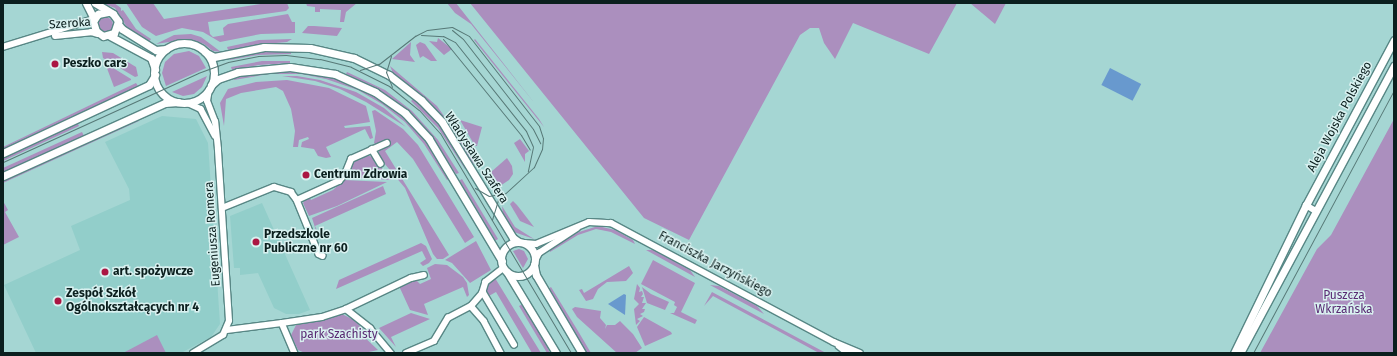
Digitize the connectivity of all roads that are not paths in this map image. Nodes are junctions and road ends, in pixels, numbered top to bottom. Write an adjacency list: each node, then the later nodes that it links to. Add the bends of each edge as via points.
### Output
1 (86, 3): 4 (main road)
2 (95, 3): 3 (main road)
3 (108, 12): 4 (main road, via 100,13); 5 (main road, via 116,16)
4 (94, 19): 6 (main road, via 93,27); 8 (street, Szeroka)
5 (118, 24): 7 (main road, via 116,31); 11 (main road, via 123,30 156,50)
6 (98, 34): 7 (main road); 8 (street, Szeroka, via 91,32)
7 (110, 36): 14 (main road, via 151,58)
8 (42, 37): 10 (street, Szeroka)
9 (1394, 40): 25 (main road, Aleja Wojska Polskiego)
10 (3, 47)
11 (168, 49): 12 (main road, via 189,44); 14 (main road, via 158,59)
12 (205, 52): 15 (main road, via 214,69); 29 (main road, Władysława Szafera, via 214,58 264,47 310,48 354,58 386,74 421,100 442,122 513,238)
13 (1394, 66): 27 (main road, Aleja Wojska Polskiego)
14 (155, 72): 16 (main road, via 162,92); 21 (main road, via 149,85)
15 (210, 88): 17 (main road, via 199,99); 18 (street, Eugeniusza Romera, via 207,99 214,118); 34 (main road, via 218,78 238,72 286,66 335,74 376,92 405,113 430,141)
16 (178, 102): 17 (main road); 23 (main road, via 165,103)
17 (188, 103): 18 (street, Eugeniusza Romera, via 201,109)
18 (216, 137): 26 (street, Eugeniusza Romera)
19 (387, 143): 20 (street)
20 (372, 149): 22 (street); 24 (street, via 349,161 345,174 339,181)
21 (3, 153)
22 (381, 164)
23 (3, 176)
24 (297, 200): 26 (street, via 291,192 274,187); 32 (street, via 319,254)
25 (1306, 205): 27 (street); 30 (main road, Aleja Wojska Polskiego)
26 (222, 208): 40 (street, Eugeniusza Romera, via 229,320)
27 (1316, 211): 31 (main road, Aleja Wojska Polskiego)
28 (582, 224): 29 (street, Franciszka Jarzyńskiego, via 536,244); 33 (street, Franciszka Jarzyńskiego, via 540,252); 41 (street, Franciszka Jarzyńskiego, via 601,221 622,228)
29 (522, 243): 33 (main road, via 532,250); 34 (main road, via 505,249)
30 (1285, 248): 31 (street); 52 (main road, Aleja Wojska Polskiego)
31 (1294, 253): 53 (main road, Aleja Wojska Polskiego)
32 (323, 256)
33 (535, 263): 34 (main road, via 530,272 521,276 513,275); 49 (main road, via 536,275)
34 (504, 267): 36 (street, via 486,282); 48 (main road)
35 (424, 275): 38 (street, via 411,278)
36 (483, 292): 37 (street); 42 (street)
37 (471, 306): 46 (street, via 448,318 434,341); 47 (street, via 484,321)
38 (346, 308): 39 (street, via 326,316); 45 (street, via 370,328)
39 (282, 323): 40 (street); 44 (street)
40 (227, 330): 43 (street, via 214,342)
41 (834, 342): 50 (street, Franciszka Jarzyńskiego); 51 (street, Franciszka Jarzyńskiego)
42 (514, 344)
43 (193, 353)
44 (295, 353)
45 (391, 353)
46 (406, 353)
47 (501, 353)
48 (556, 353)
49 (582, 353)
50 (848, 353)
51 (860, 353)
52 (1234, 353)
53 (1240, 353)

